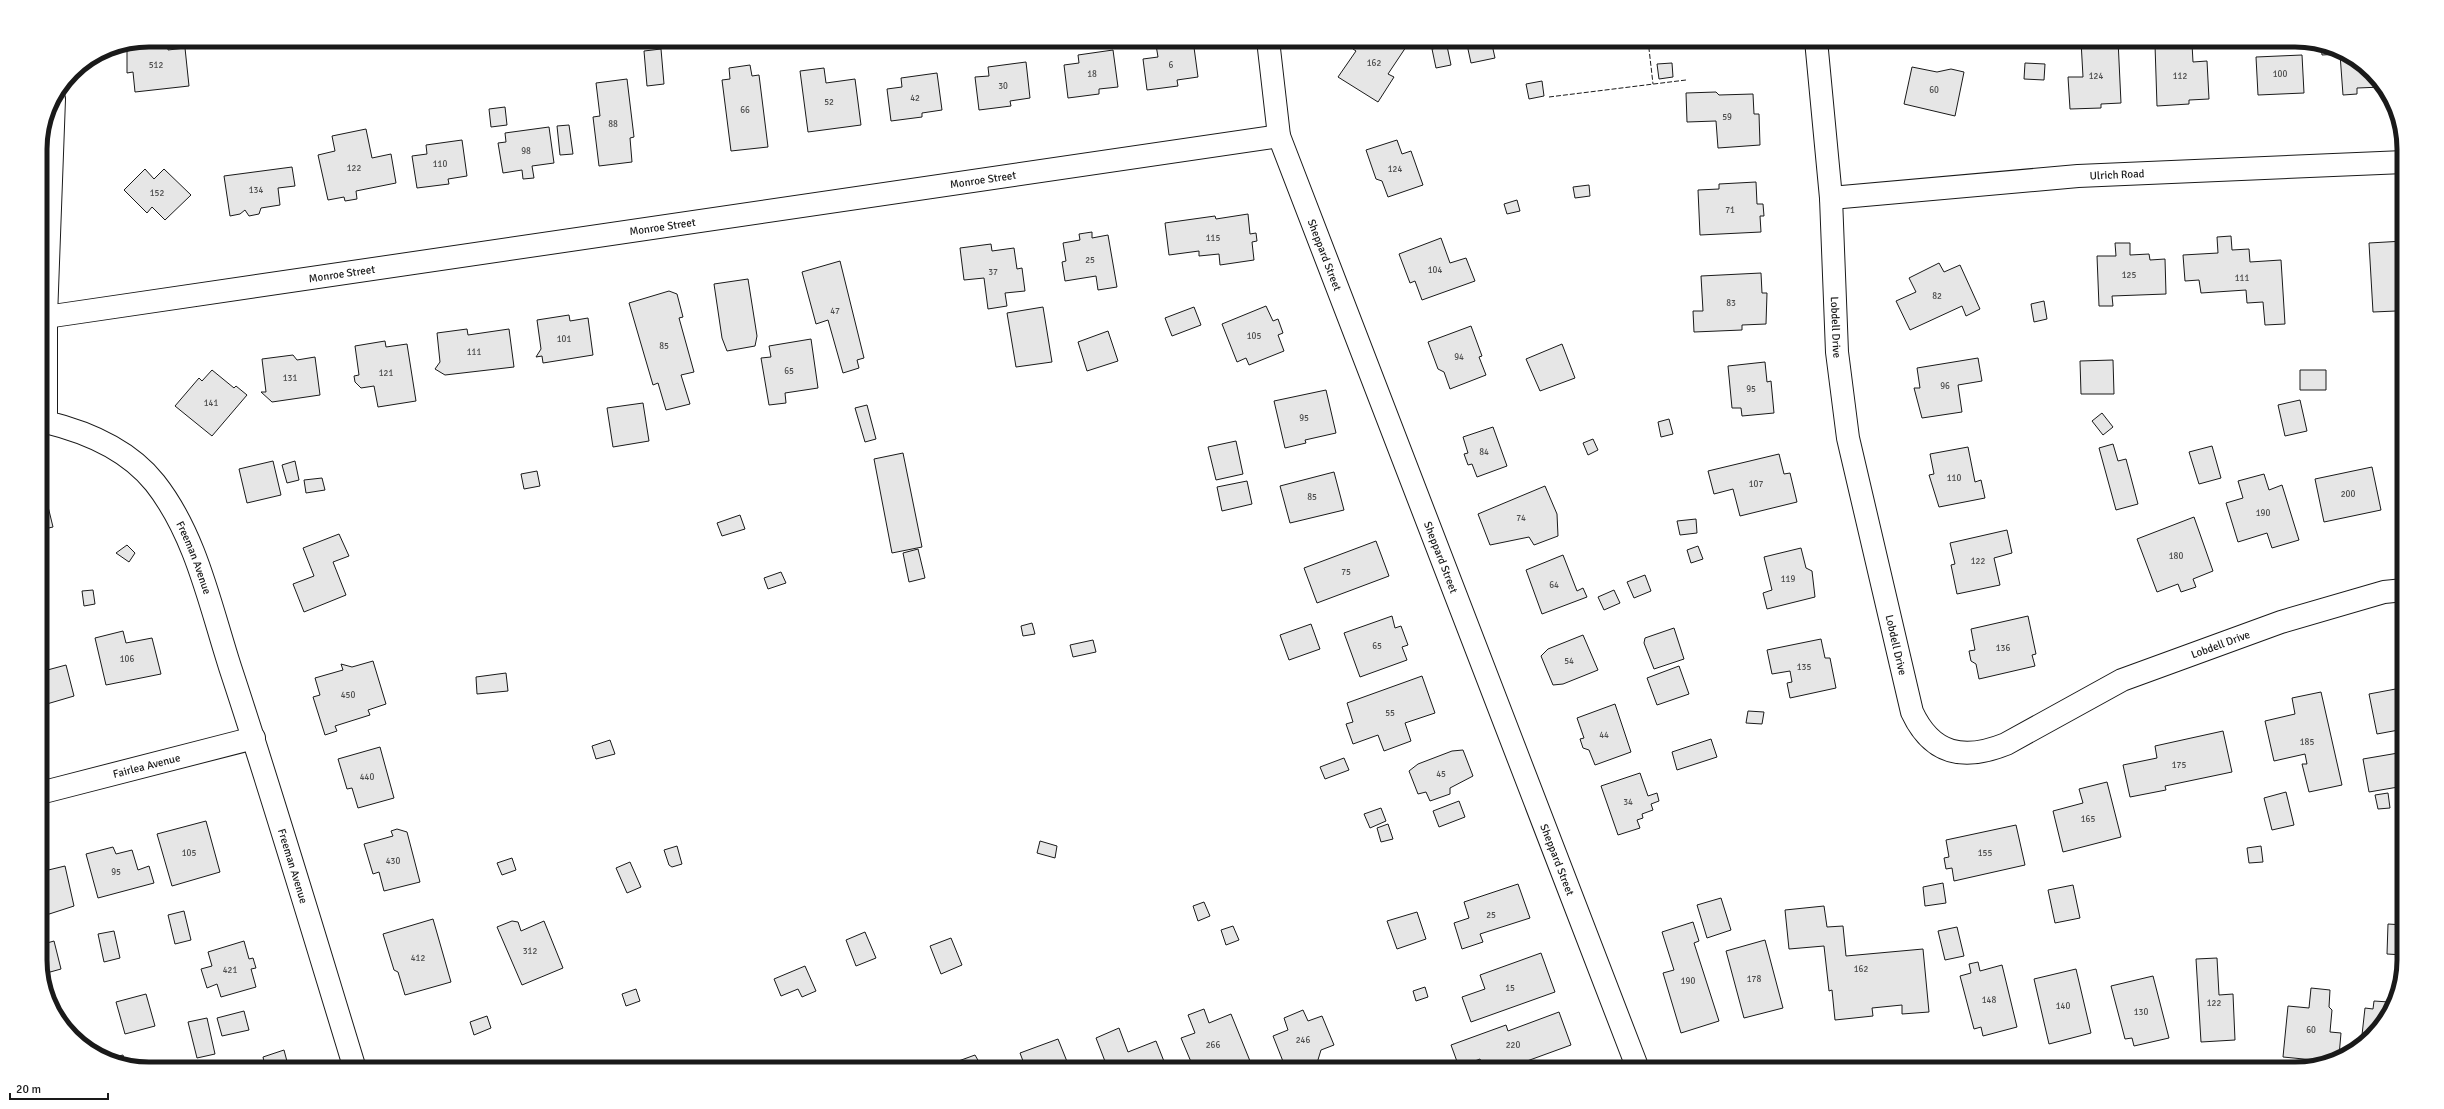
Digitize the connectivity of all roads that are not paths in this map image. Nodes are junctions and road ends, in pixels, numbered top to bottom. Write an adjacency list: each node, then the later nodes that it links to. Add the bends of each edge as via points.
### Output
1 (1269, 47): 4 (street, Sheppard Street)
2 (1817, 47): 6 (street, Lobdell Drive)
3 (53, 114): 7 (street, Freeman Avenue)
4 (1279, 136): 8 (street, Monroe Street); 14 (street, Sheppard Street)
5 (2397, 162): 6 (street, Ulrich Road, via 2078,176)
6 (1831, 198): 10 (street, Lobdell Drive, via 1837,352 1848,438 1912,712 1927,736 1938,745 1953,752 1988,752 2122,680 2281,622 2384,592)
7 (47, 290)
8 (47, 317)
9 (47, 423): 11 (street, Freeman Avenue, via 76,429 102,441 130,459 154,482 174,510 192,548)
10 (2397, 591)
11 (254, 738): 12 (street, Fairlea Avenue); 13 (street, Freeman Avenue)
12 (47, 791)
13 (352, 1062)
14 (1635, 1062)

